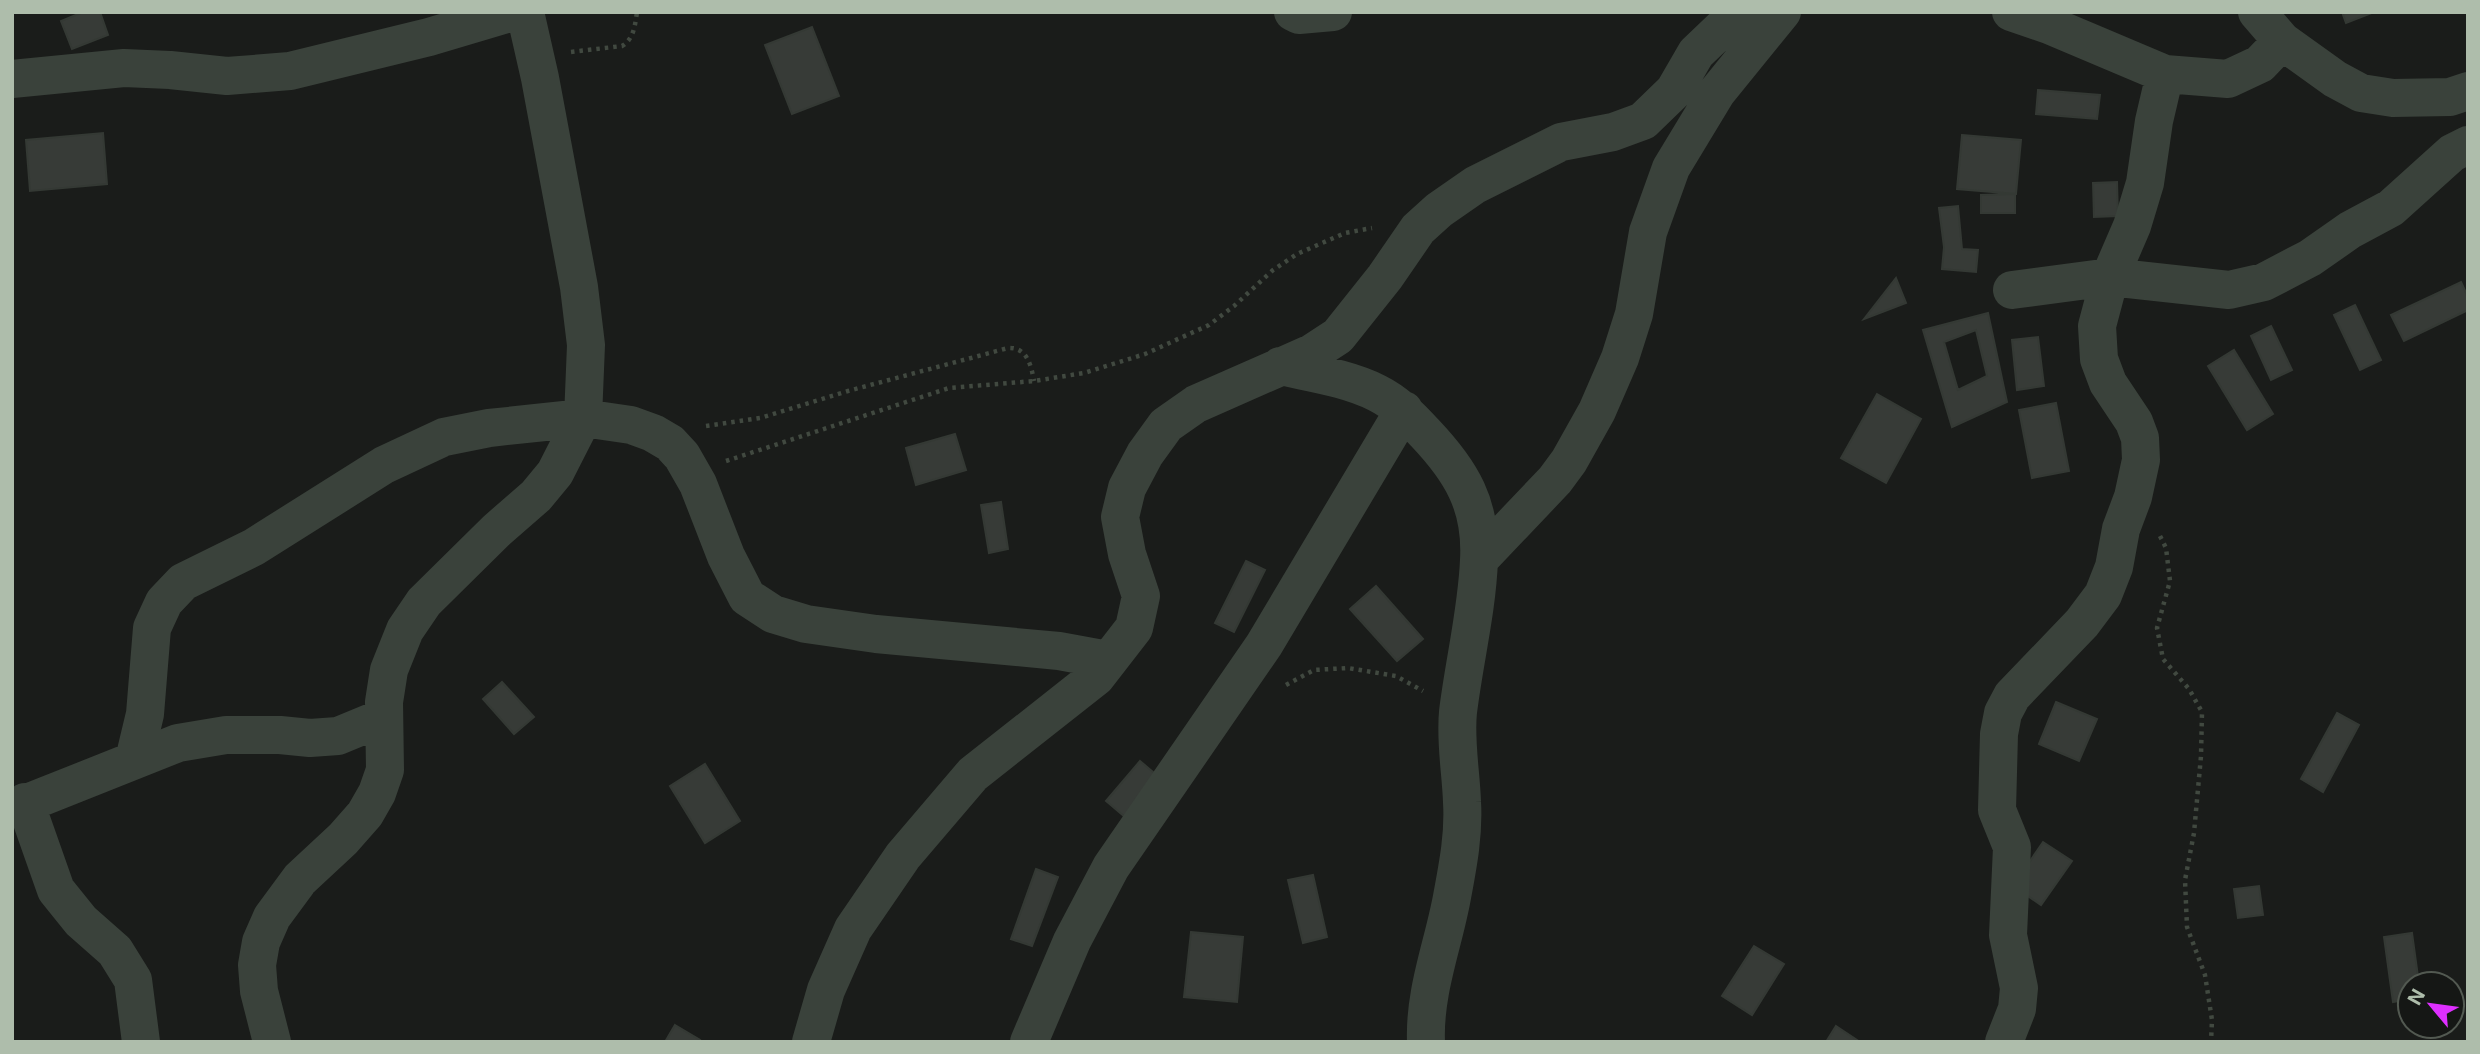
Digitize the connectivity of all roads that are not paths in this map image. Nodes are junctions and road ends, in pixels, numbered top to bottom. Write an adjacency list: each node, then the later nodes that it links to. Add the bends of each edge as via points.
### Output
1 (513, 12): 11 (street, via 290,71 228,76 124,68)
2 (525, 12): 18 (street, via 579,287 586,345)
3 (1293, 12): 4 (street)
4 (1333, 12)
5 (1739, 12): 16 (street, via 1696,52 1674,91 1643,121 1561,142 1475,186 1418,229 1338,336)
6 (1782, 12): 19 (street, via 1717,92 1671,168 1648,232 1620,358 1597,411 1555,481)
7 (2011, 12): 10 (street)
8 (2257, 12): 9 (street)
9 (2282, 41): 10 (street, via 2260,64 2228,79); 12 (street, via 2361,93 2393,98 2450,97)
10 (2165, 74): 14 (street, via 2146,183)
11 (12, 79)
12 (2468, 91)
13 (2462, 158): 14 (street, via 2391,208 2264,282 2229,290)
14 (2110, 277): 15 (street); 29 (street, via 2097,326 2099,359 2108,383 2134,422 2141,460 2120,529 2115,567 2103,595 2012,696 2003,713 1997,810 2012,847 2008,935 2019,988 2017,1009)
15 (2012, 290)
16 (1280, 366): 17 (street, via 1375,392); 20 (street, via 1196,404 1166,425 1145,454 1127,488 1120,517 1141,596 1134,628)
17 (1404, 410): 19 (street, via 1464,481 1477,517); 27 (street, via 1264,645 1111,867 1072,941)
18 (583, 418): 20 (street, via 631,425 653,433 676,450 692,472 747,597 773,614 806,624 876,634); 21 (street, via 555,473 536,496 424,602 405,630 389,670); 22 (street, via 444,437 384,465 254,547 183,582 164,603 152,628 145,714)
19 (1479, 559): 28 (street, via 1458,716 1462,839 1452,900 1432,972)
20 (1108, 660): 26 (street, via 1096,677 973,774 903,856 853,929)
21 (384, 717): 22 (street, via 338,736 226,735 178,743); 25 (street, via 385,770 377,793 343,839 300,879 272,917 261,942 259,991)
22 (134, 760): 23 (street)
23 (19, 806): 24 (street, via 55,890 115,951 133,980)
24 (141, 1042)
25 (272, 1042)
26 (811, 1042)
27 (1029, 1042)
28 (1426, 1042)
29 (2004, 1042)

